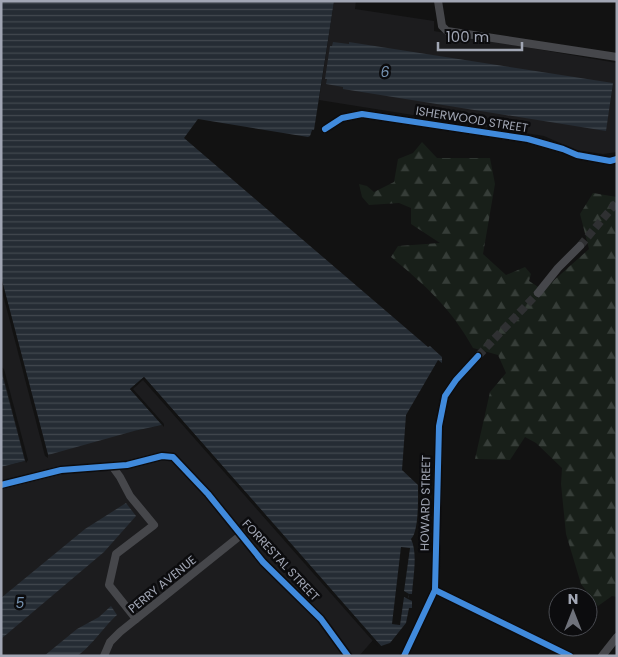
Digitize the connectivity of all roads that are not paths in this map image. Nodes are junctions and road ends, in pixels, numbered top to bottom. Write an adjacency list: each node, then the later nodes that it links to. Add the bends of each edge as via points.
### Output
1 (438, 1): 2 (street, via 442,26 447,31)
2 (617, 57)
3 (325, 129): 4 (street, ISHERWOOD STREET, via 342,118 362,114 528,139 577,155 610,161)
4 (617, 159)
5 (580, 246): 6 (street)
6 (538, 293)
7 (478, 356): 11 (street, HOWARD STREET, via 445,396 438,426)
8 (112, 466): 9 (street, via 61,470); 10 (street, FORRESTAL STREET, via 162,456 173,457); 12 (street, via 130,496 154,525 116,554 109,585)
9 (1, 485)
10 (241, 535): 12 (street, PERRY AVENUE); 15 (street, FORRESTAL STREET, via 321,619)
11 (435, 590): 16 (street, HOWARD STREET); 17 (street)
12 (136, 619): 14 (street, PERRY AVENUE, via 110,642)
13 (617, 637): 18 (street)
14 (105, 655)
15 (348, 656)
16 (404, 656)
17 (570, 656)
18 (602, 656)

